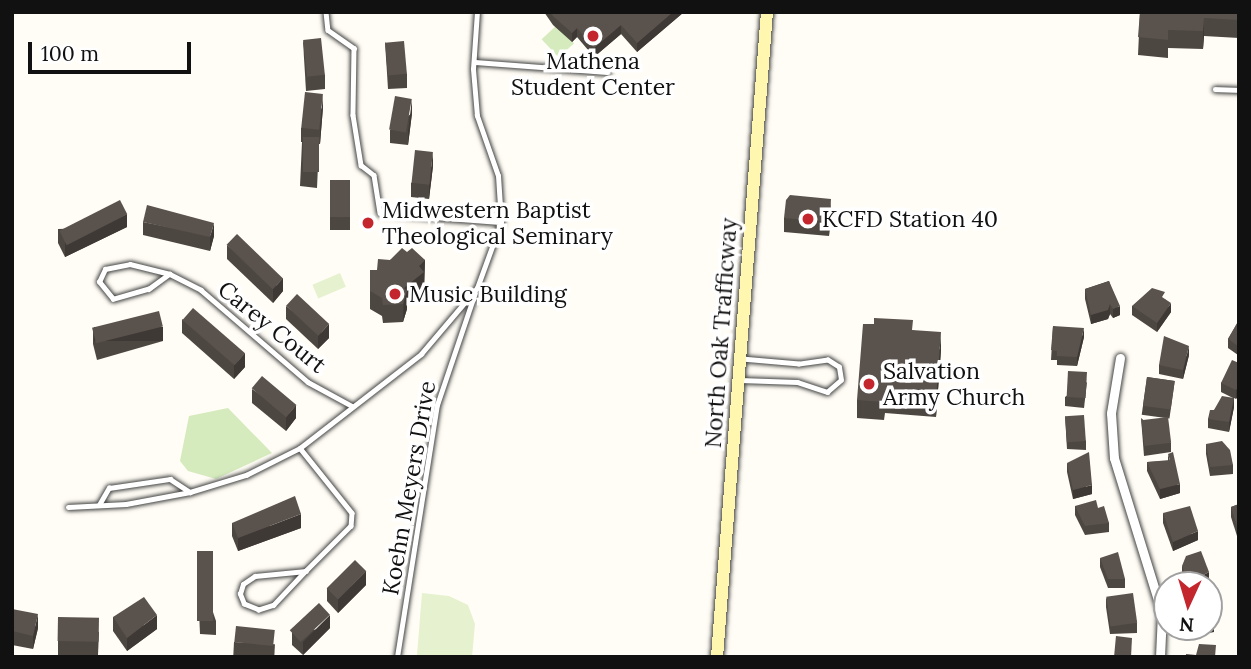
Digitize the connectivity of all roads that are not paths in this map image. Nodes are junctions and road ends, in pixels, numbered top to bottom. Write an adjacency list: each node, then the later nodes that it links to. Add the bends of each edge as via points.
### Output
1 (326, 12): 8 (lane, via 328,30 354,48 353,115 361,165 374,175 380,213)
2 (477, 12): 4 (lane)
3 (767, 12): 12 (main road, North Oak Trafficway)
4 (474, 62): 5 (lane); 8 (lane, via 477,116 499,176)
5 (608, 72)
6 (1215, 89): 7 (lane)
7 (1239, 90)
8 (501, 222): 10 (lane, Koehn Meyers Drive)
9 (170, 274): 9 (lane, Carey Court, via 130,264 105,269 99,282 113,299 149,289); 14 (lane, Carey Court, via 201,290 308,383)
10 (477, 288): 14 (lane, via 421,354); 20 (lane, Koehn Meyers Drive, via 437,405)
11 (1120, 358): 22 (street, via 1111,413 1114,458 1163,613)
12 (740, 359): 13 (main road, North Oak Trafficway); 13 (lane, via 799,364 828,360 839,367 841,380 827,392 797,382)
13 (739, 380): 21 (main road, North Oak Trafficway)
14 (352, 406): 15 (lane)
15 (300, 448): 16 (lane, via 246,475); 19 (lane, via 352,513 351,526)
16 (190, 492): 17 (lane); 17 (lane, via 170,479 109,488)
17 (99, 505): 18 (lane)
18 (68, 507)
19 (306, 571): 19 (lane, via 274,605 259,610 244,604 243,584 254,576)
20 (397, 657)
21 (717, 657)
22 (1160, 657)

